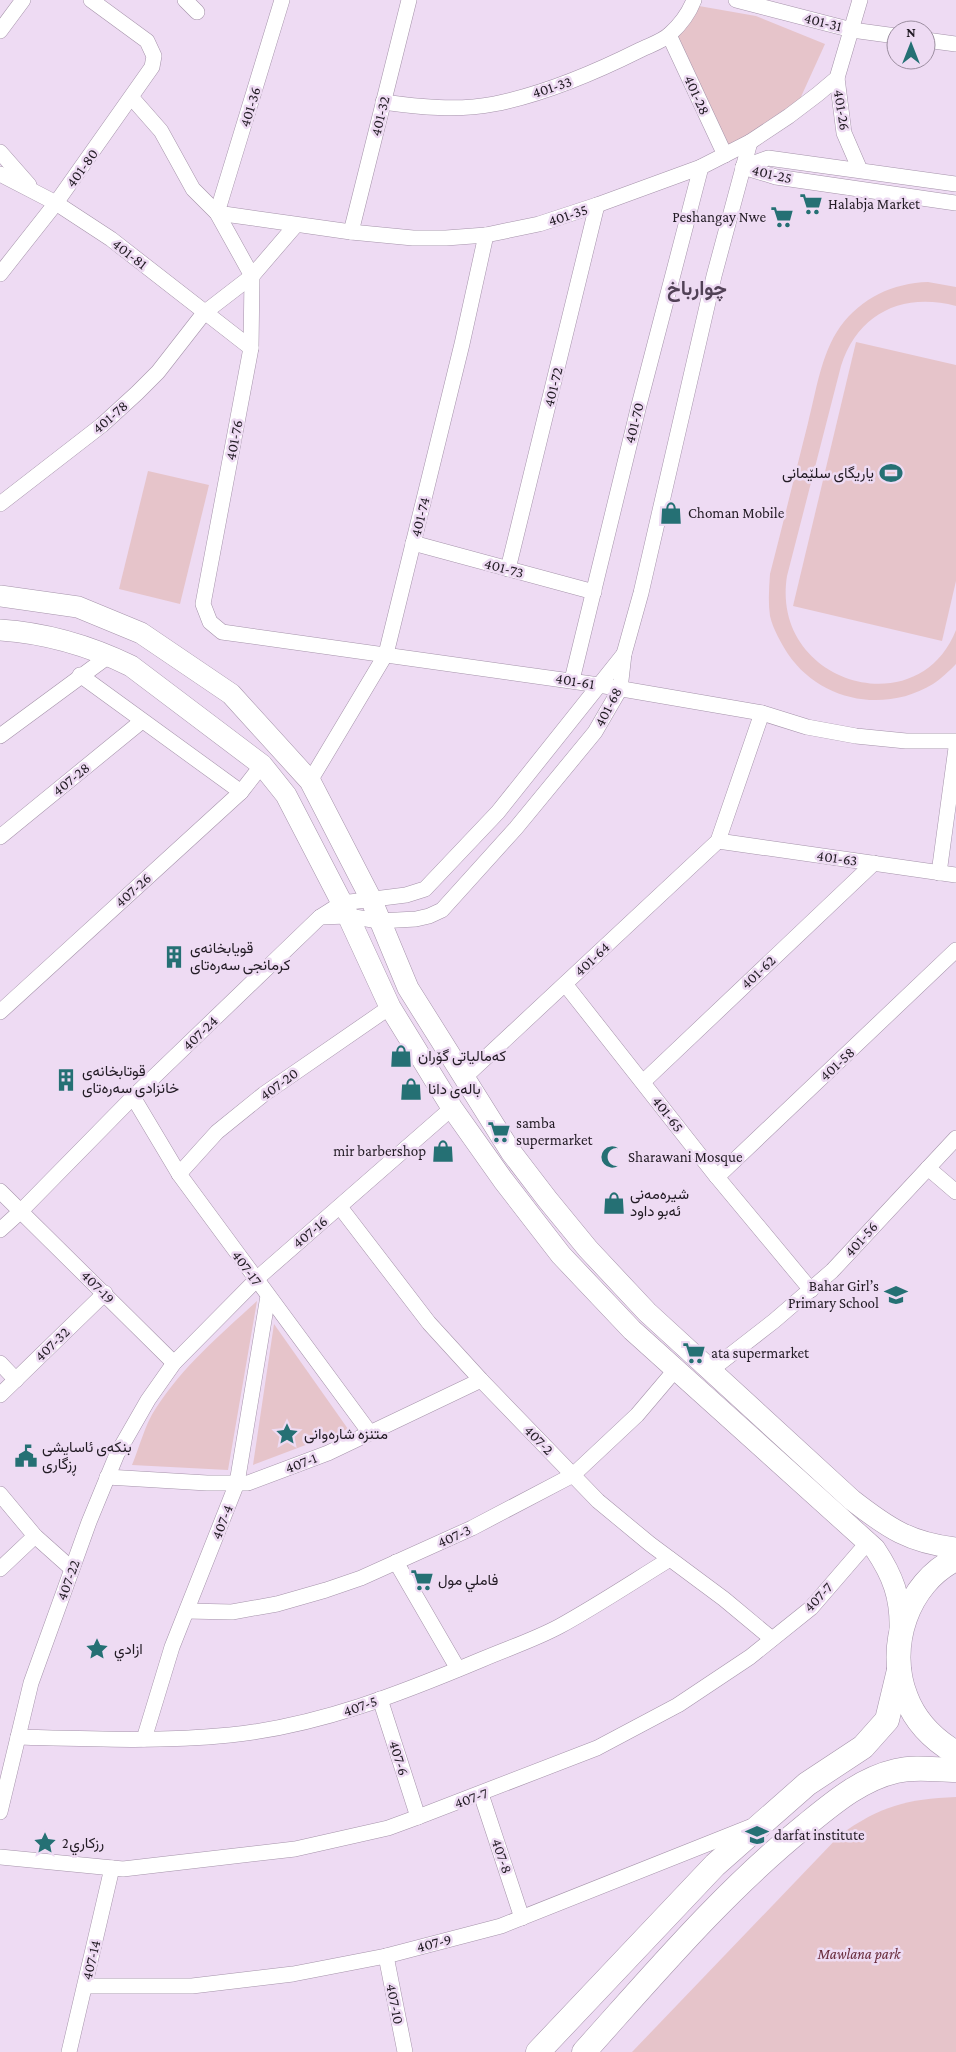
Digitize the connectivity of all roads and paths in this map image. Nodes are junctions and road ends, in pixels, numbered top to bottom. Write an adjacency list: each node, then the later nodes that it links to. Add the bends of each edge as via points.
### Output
1 (23, 0): 11 (street)
2 (91, 0): 17 (street, 401-80, via 147,41 154,56 152,67)
3 (185, 0): 9 (street)
4 (282, 0): 31 (street, 401-36)
5 (409, 0): 18 (street, 401-32)
6 (694, 0): 12 (street, 401-33, via 688,14)
7 (736, 0): 10 (street, 401-31)
8 (860, 0): 10 (street)
9 (197, 12)
10 (852, 30): 13 (street, 401-31); 16 (street)
11 (0, 31)
12 (669, 35): 18 (street, 401-33, via 580,78 492,104 422,107); 21 (street, 401-28)
13 (886, 35)
14 (936, 41): 15 (street)
15 (956, 44)
16 (837, 78): 19 (street, 401-35); 24 (street, 401-26, via 844,133)
17 (132, 98): 29 (street, 401-80); 31 (street, via 161,131 192,189)
18 (384, 102): 33 (street, 401-32)
19 (750, 142): 21 (street, 401-35); 23 (street)
20 (0, 152): 27 (street)
21 (725, 155): 22 (street, 401-35)
22 (701, 167): 30 (street, 401-35); 42 (street, 401-70)
23 (743, 167): 24 (street, 401-25, via 768,158); 28 (street, 401-25, via 776,177); 47 (street)
24 (860, 170): 26 (street, 401-25)
25 (0, 174): 27 (street, 401-81)
26 (956, 184)
27 (37, 193): 29 (street, 401-81)
28 (956, 202)
29 (56, 203): 35 (street, 401-80); 37 (street, 401-81, via 111,239)
30 (597, 205): 34 (street, 401-35, via 538,224); 41 (street, 401-72)
31 (218, 213): 32 (street, 401-35); 36 (street)
32 (295, 226): 33 (street, 401-35); 36 (street, 401-78)
33 (351, 232): 34 (street, 401-35, via 413,238)
34 (486, 235): 40 (street, 401-74)
35 (0, 274)
36 (252, 276): 37 (street, 401-78); 38 (street, 401-76)
37 (204, 313): 38 (street, 401-81); 39 (street, 401-78, via 170,357 102,426)
38 (251, 348): 45 (street, 401-76, via 203,604 210,622)
39 (0, 504)
40 (413, 543): 41 (street, 401-73); 46 (street, 401-74)
41 (508, 569): 42 (street, 401-73)
42 (594, 592): 50 (street, 401-70)
43 (0, 596): 59 (street, via 78,607 141,633 231,694)
44 (0, 630): 48 (street, via 70,641)
45 (222, 632): 46 (street, 401-61)
46 (386, 654): 50 (street, 401-61); 59 (street, 401-74)
47 (624, 654): 51 (street, 401-68); 52 (street, 401-68)
48 (110, 655): 49 (street); 58 (street, via 131,666)
49 (80, 676): 54 (street); 55 (street)
50 (572, 680): 51 (street, 401-61)
51 (599, 685): 52 (street, 401-61); 66 (street, 401-68, via 498,812 425,889 406,896)
52 (620, 689): 53 (street, 401-61); 68 (street, 401-68, via 595,732 516,828 442,910 416,919)
53 (762, 713): 56 (street, 401-61, via 808,727 856,736); 62 (street)
54 (142, 721): 60 (street); 61 (street, 407-28)
55 (0, 736)
56 (956, 741)
57 (956, 748): 64 (street)
58 (262, 765): 60 (street, 407-26); 67 (street, via 286,795)
59 (310, 781): 66 (street)
60 (241, 792): 72 (street, 407-26)
61 (0, 837)
62 (718, 842): 63 (street, 401-63); 70 (street, 401-64)
63 (874, 863): 64 (street, 401-63); 74 (street, 401-62)
64 (939, 872): 65 (street, 401-63)
65 (956, 875)
66 (371, 899): 67 (street, 401-68); 68 (street)
67 (345, 909): 68 (street, 401-68); 71 (street); 75 (street, 407-24, via 320,917)
68 (379, 920): 73 (street, via 408,988)
69 (956, 950): 80 (street, 401-58)
70 (566, 984): 73 (street, 401-64); 74 (street, 401-65)
71 (390, 1007): 76 (street); 79 (street, 407-20, via 264,1094 218,1132)
72 (0, 1012)
73 (465, 1077): 93 (street, via 511,1152 546,1199 648,1312)
74 (643, 1082): 80 (street, 401-65)
75 (133, 1098): 79 (street, 407-17); 84 (street, 407-24)
76 (452, 1108): 83 (street, 407-16); 92 (street, via 561,1255 632,1330)
77 (956, 1138): 78 (street, 401-56)
78 (928, 1168): 82 (street); 87 (street, 401-56)
79 (179, 1174): 86 (street, 407-17)
80 (718, 1177): 87 (street, 401-65)
81 (0, 1191): 84 (street, 407-19)
82 (956, 1192)
83 (340, 1207): 86 (street, 407-16); 95 (street, 407-2, via 429,1323)
84 (21, 1211): 85 (street, 407-24); 88 (street, 407-19)
85 (0, 1230)
86 (256, 1280): 89 (street, 407-17); 91 (street, 407-16)
87 (811, 1290): 93 (street, 401-56)
88 (104, 1293): 91 (street, 407-19); 94 (street, 407-32)
89 (268, 1296): 97 (street, 407-17); 100 (street, 407-4)
90 (0, 1363): 94 (street)
91 (174, 1363): 99 (street, 407-22, via 148,1400)
92 (676, 1369): 98 (street, 407-3, via 638,1415); 103 (street)
93 (711, 1370): 104 (street, via 879,1521 907,1537)
94 (16, 1380): 96 (street, 407-32)
95 (481, 1380): 97 (street, 407-1); 98 (street, 407-2)
96 (0, 1395)
97 (370, 1433): 100 (street, 407-1, via 328,1453 248,1483)
98 (573, 1475): 105 (street, 407-2, via 598,1502); 107 (street, 407-3, via 472,1528)
99 (107, 1478): 100 (street, 407-1); 109 (street, 407-22)
100 (237, 1483): 110 (street, 407-4)
101 (0, 1494): 102 (street)
102 (35, 1536): 108 (street); 109 (street)
103 (868, 1542): 111 (street, via 885,1565 896,1591 900,1609); 112 (street, 407-7, via 811,1608)
104 (956, 1548)
105 (670, 1559): 112 (street, 407-2); 113 (street, 407-5, via 559,1626)
106 (956, 1559): 111 (main road, via 924,1584 908,1609)
107 (396, 1562): 110 (street, 407-3, via 326,1590 276,1604 232,1612); 113 (street)
108 (0, 1569)
109 (72, 1569): 116 (street, 407-22, via 32,1683)
110 (187, 1611): 117 (street, 407-4, via 172,1647)
111 (899, 1638): 114 (main road)
112 (772, 1639): 120 (street, 407-7, via 678,1704 605,1744)
113 (458, 1669): 115 (street, 407-5)
114 (899, 1670): 118 (main road, via 906,1698 920,1722 940,1743); 123 (main road, via 887,1720 863,1746 808,1784)
115 (380, 1699): 117 (street, 407-5, via 288,1726 232,1735); 122 (street, 407-6)
116 (18, 1737): 117 (street, 407-5); 121 (street, 407-22)
117 (144, 1739)
118 (956, 1753)
119 (956, 1770): 132 (main road, via 918,1768 896,1771 855,1788 826,1809 727,1896)
120 (481, 1794): 122 (street, 407-7); 126 (street, 407-8)
121 (0, 1812)
122 (418, 1817): 125 (street, 407-7, via 388,1828 295,1849)
123 (765, 1821): 126 (street, 407-9); 129 (main road, via 714,1865)
124 (0, 1857): 125 (street, 407-7)
125 (112, 1868): 128 (street, 407-14)
126 (522, 1918): 127 (street, 407-9)
127 (386, 1956): 128 (street, 407-9, via 293,1974 192,1986); 131 (street, 407-10)
128 (85, 1986): 130 (street, 407-14)
129 (536, 2051)
130 (69, 2052)
131 (405, 2052)
132 (584, 2052)

